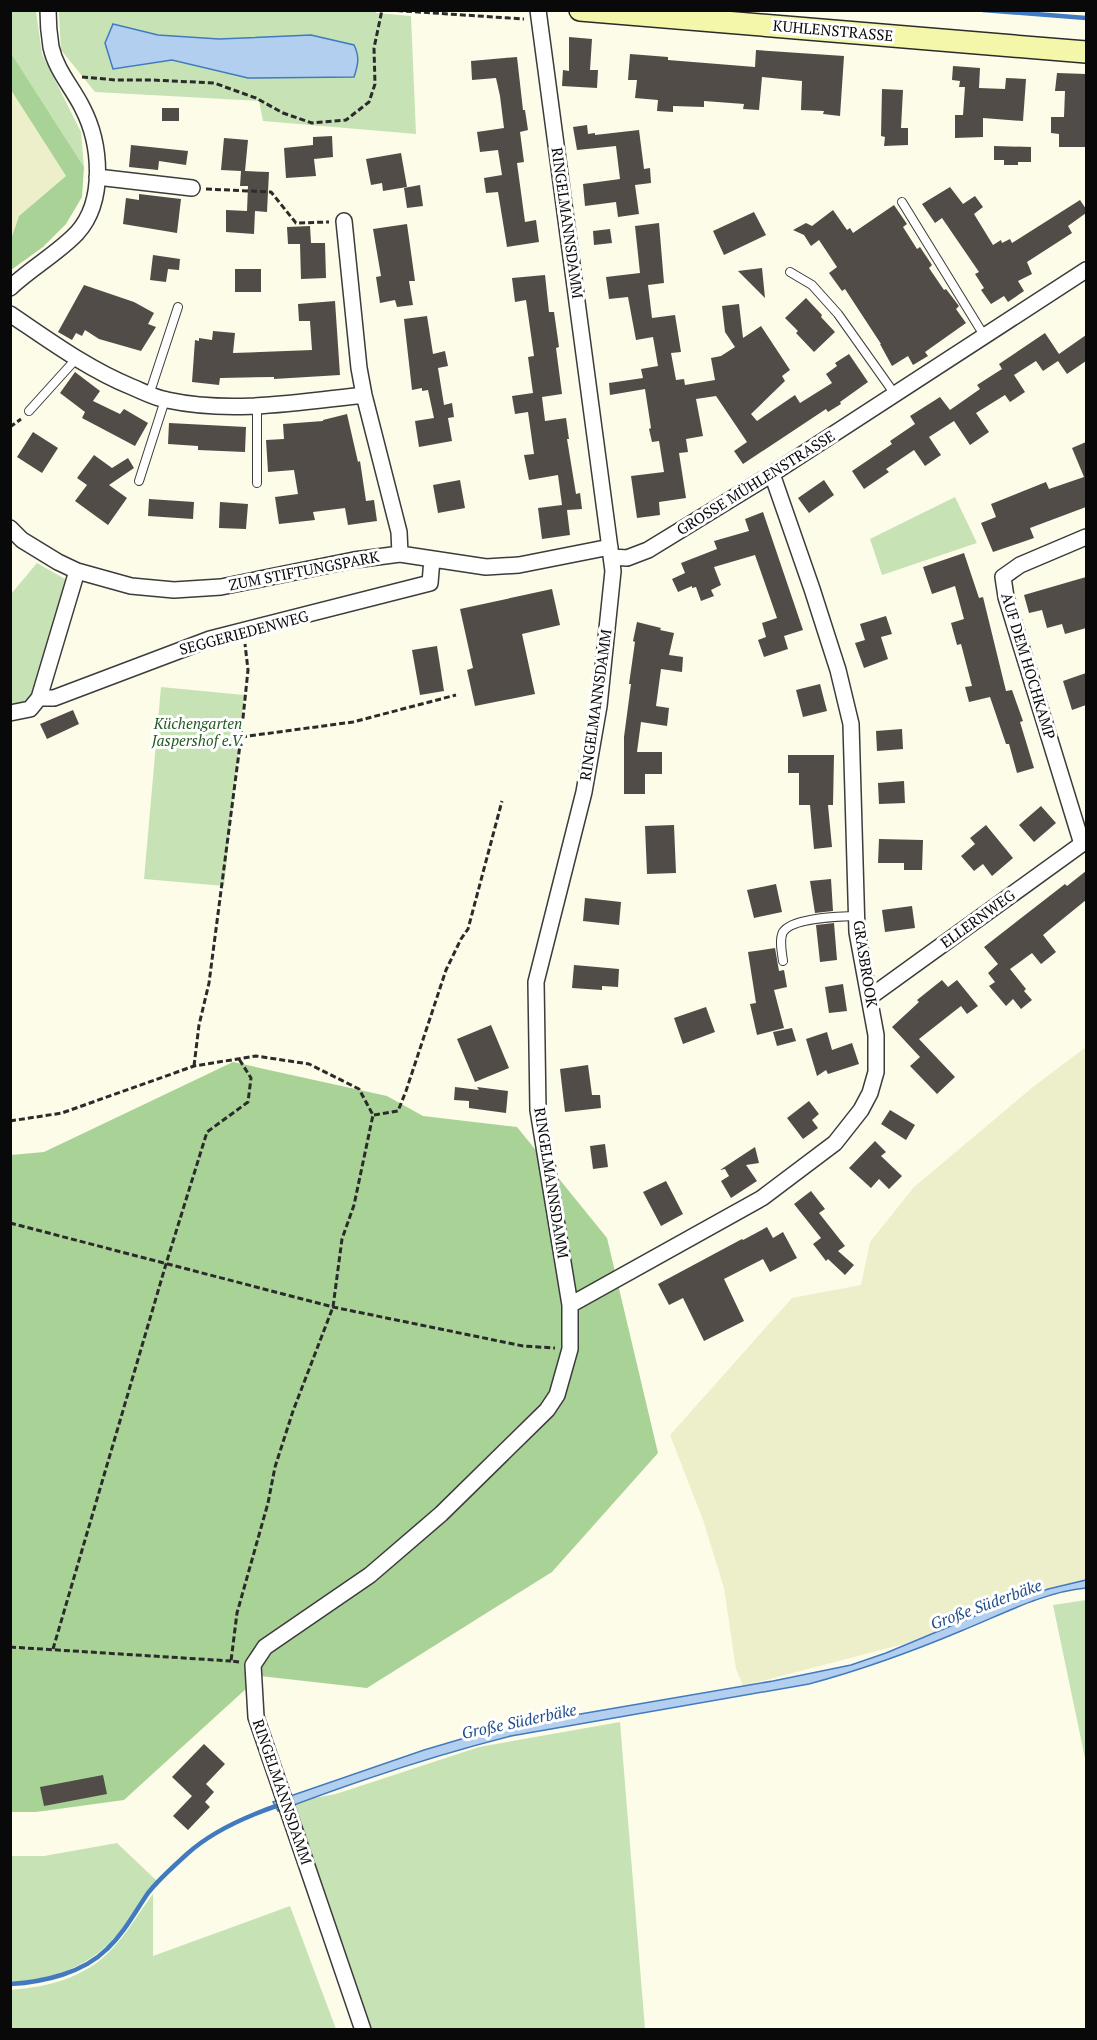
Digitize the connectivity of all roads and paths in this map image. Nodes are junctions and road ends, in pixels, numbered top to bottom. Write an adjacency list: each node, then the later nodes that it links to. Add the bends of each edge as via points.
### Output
1 (48, 10): 7 (street, via 51,47)
2 (382, 10): 7 (path, via 374,48 375,84 369,102 346,120 312,123 214,83)
3 (388, 10): 5 (path)
4 (580, 10): 6 (main road, KUHLENSTRASSE)
5 (538, 15): 30 (street, RINGELMANNSDAMM)
6 (1086, 52)
7 (62, 75): 8 (street, via 90,126)
8 (98, 177): 9 (street); 14 (street, via 92,207 78,231)
9 (192, 188): 11 (path, via 271,192 296,223)
10 (902, 202): 17 (lane)
11 (344, 222): 21 (street)
12 (1086, 270): 17 (street, GROSSE MÜHLENSTRASSE)
13 (790, 272): 19 (lane, via 812,285 838,314)
14 (10, 288)
15 (178, 308): 20 (lane)
16 (10, 314): 18 (street)
17 (985, 337): 19 (street, GROSSE MÜHLENSTRASSE)
18 (76, 359): 20 (street); 24 (lane)
19 (894, 393): 25 (street, GROSSE MÜHLENSTRASSE)
20 (149, 395): 22 (street)
21 (364, 395): 23 (street); 31 (street, via 399,532)
22 (165, 400): 23 (street); 26 (lane)
23 (257, 407): 27 (lane)
24 (29, 411)
25 (772, 474): 30 (street, GROSSE MÜHLENSTRASSE, via 648,550 627,558); 41 (street, GRASBROOK, via 832,650 851,724)
26 (139, 481)
27 (256, 483)
28 (10, 528): 33 (street, ZUM STIFTUNGSPARK, via 22,540)
29 (1086, 537): 40 (street, AUF DEM HOCHKAMP, via 1020,565 1002,577)
30 (611, 552): 32 (street, ZUM STIFTUNGSPARK, via 486,567); 50 (street, RINGELMANNSDAMM, via 613,571 599,706 584,792 536,982 538,1110)
31 (400, 554): 32 (street, ZUM STIFTUNGSPARK); 33 (street, ZUM STIFTUNGSPARK, via 221,587 174,590 131,586)
32 (432, 559): 34 (street, SEGGERIEDENWEG, via 430,583)
33 (77, 571): 36 (street)
34 (243, 630): 36 (street, SEGGERIEDENWEG, via 54,698); 38 (path, via 248,670)
35 (456, 695): 38 (path, via 353,722)
36 (39, 699): 37 (street, SEGGERIEDENWEG, via 30,709)
37 (10, 713)
38 (241, 737): 45 (path)
39 (502, 801): 46 (path, via 468,929 446,970 406,1091 398,1110)
40 (1084, 843): 43 (street, ELLERNWEG)
41 (856, 915): 42 (lane, via 819,918 790,926 781,941); 43 (street, GRASBROOK)
42 (783, 961)
43 (870, 997): 50 (street, GRASBROOK, via 876,1072 861,1110 835,1143 762,1198)
44 (238, 1059): 45 (path); 46 (path, via 256,1056 309,1064 358,1089); 49 (path, via 251,1078 248,1102 207,1132)
45 (194, 1066): 47 (path, via 62,1113)
46 (373, 1115): 51 (path, via 354,1205 342,1239)
47 (10, 1121)
48 (10, 1223): 49 (path)
49 (166, 1264): 51 (path); 54 (path)
50 (570, 1305): 52 (street, RINGELMANNSDAMM)
51 (333, 1307): 52 (path, via 523,1346); 55 (path, via 275,1467 237,1613)
52 (570, 1349): 56 (street, RINGELMANNSDAMM, via 557,1395 547,1410 441,1514 370,1575 265,1647)
53 (10, 1647): 54 (path)
54 (53, 1649): 55 (path)
55 (231, 1660): 56 (path)
56 (253, 1665): 57 (street, RINGELMANNSDAMM, via 256,1717)
57 (363, 2030)

